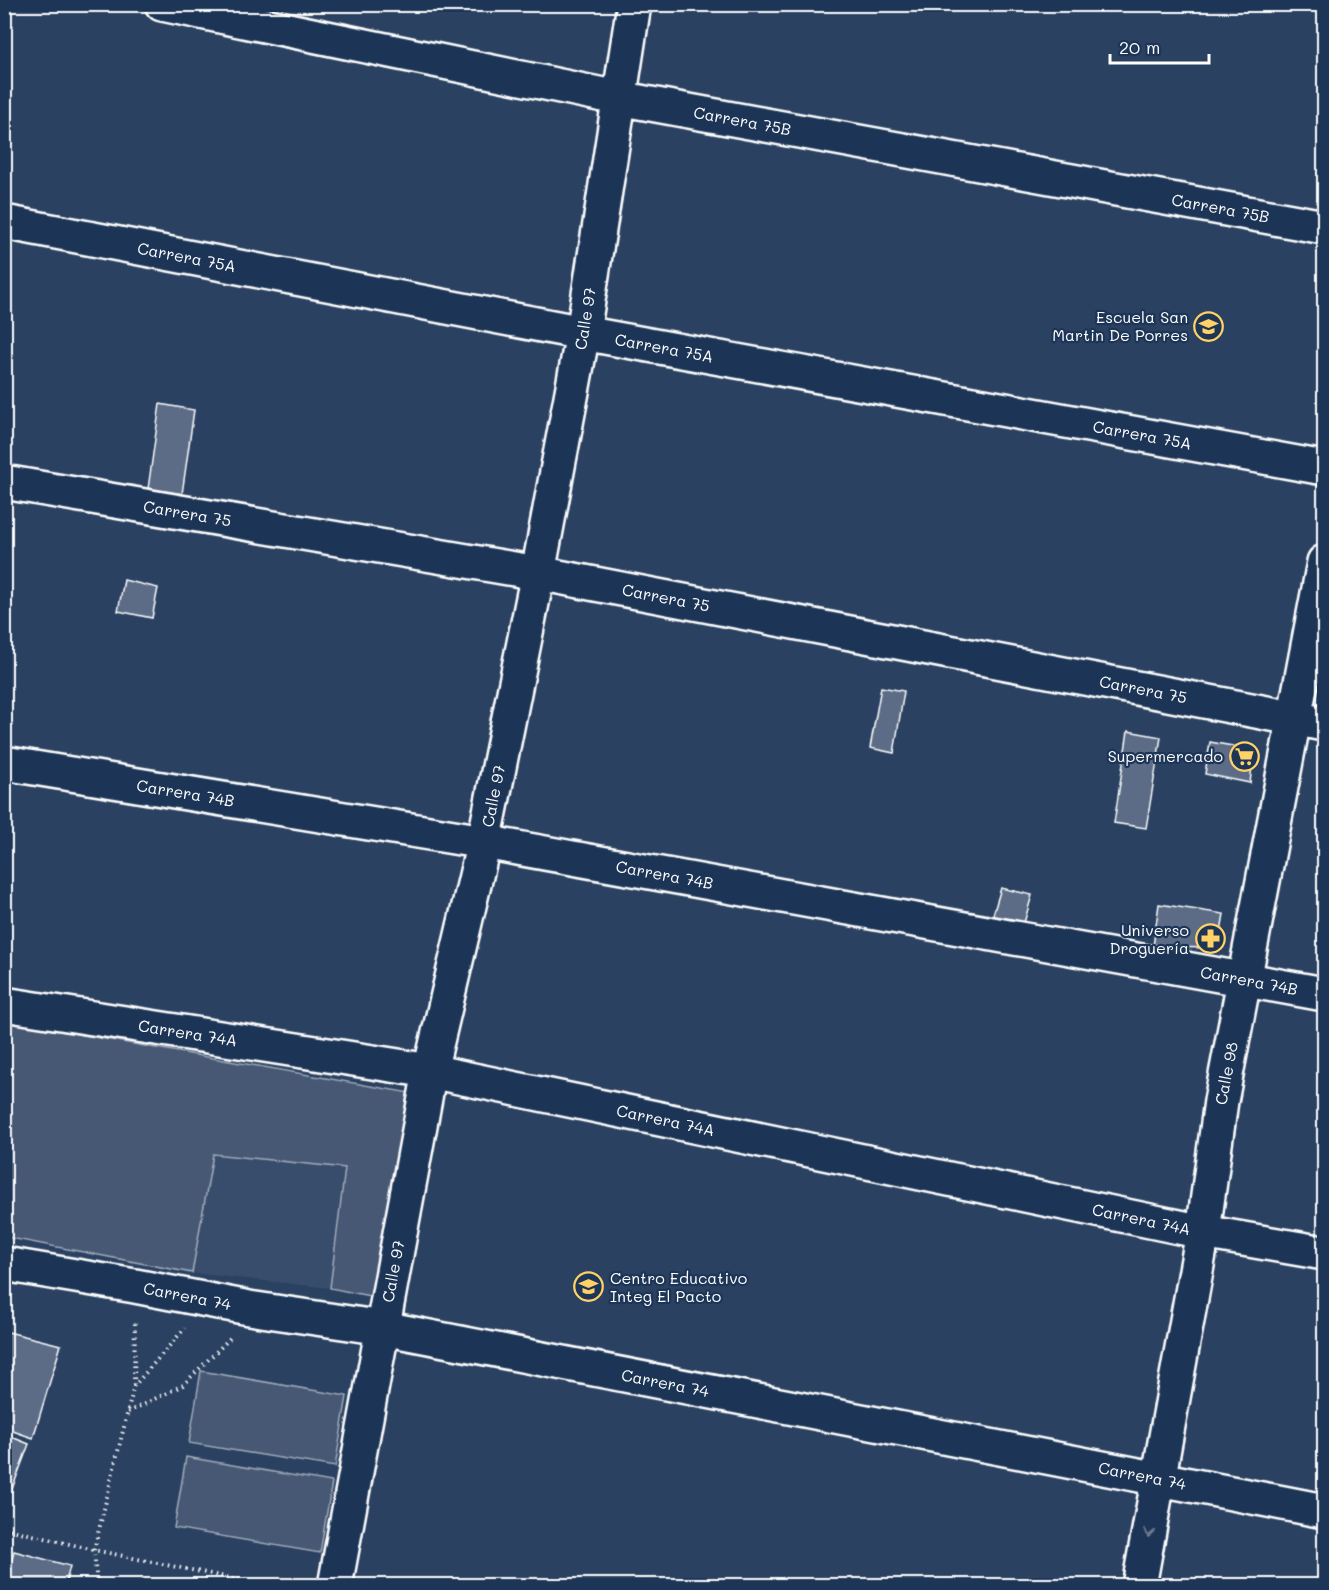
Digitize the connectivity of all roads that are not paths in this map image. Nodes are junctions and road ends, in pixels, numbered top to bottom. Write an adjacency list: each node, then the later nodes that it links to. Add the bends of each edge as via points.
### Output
1 (162, 4): 3 (street, Carrera 75B)
2 (634, 4): 3 (street, Calle 97)
3 (618, 98): 5 (street, Carrera 75B); 6 (street, Calle 97)
4 (4, 222): 6 (street, Carrera 75A)
5 (1324, 227)
6 (583, 333): 7 (street, Carrera 75A); 10 (street, Calle 97)
7 (1324, 468)
8 (4, 482): 10 (street, Carrera 75)
9 (1324, 562): 11 (street, Calle 98)
10 (538, 573): 11 (street, Carrera 75); 13 (street, Calle 97)
11 (1309, 721): 14 (street, Calle 98)
12 (4, 763): 13 (street, Carrera 74B)
13 (484, 842): 14 (street, Carrera 74B); 17 (street, Calle 97)
14 (1244, 980): 15 (street, Carrera 74B); 18 (street, Calle 98, via 1221,1101)
15 (1324, 994)
16 (4, 1004): 17 (street, Carrera 74A)
17 (430, 1071): 18 (street, Carrera 74A); 21 (street, Calle 97)
18 (1203, 1232): 19 (street, Carrera 74A); 22 (street, Calle 98)
19 (1324, 1253)
20 (4, 1264): 21 (street, Carrera 74)
21 (383, 1328): 22 (street, Carrera 74); 24 (street, Calle 97)
22 (1159, 1480): 23 (street, Carrera 74); 25 (street, Calle 98, one-way to 25)
23 (1324, 1511)
24 (345, 1584)
25 (1139, 1586)

